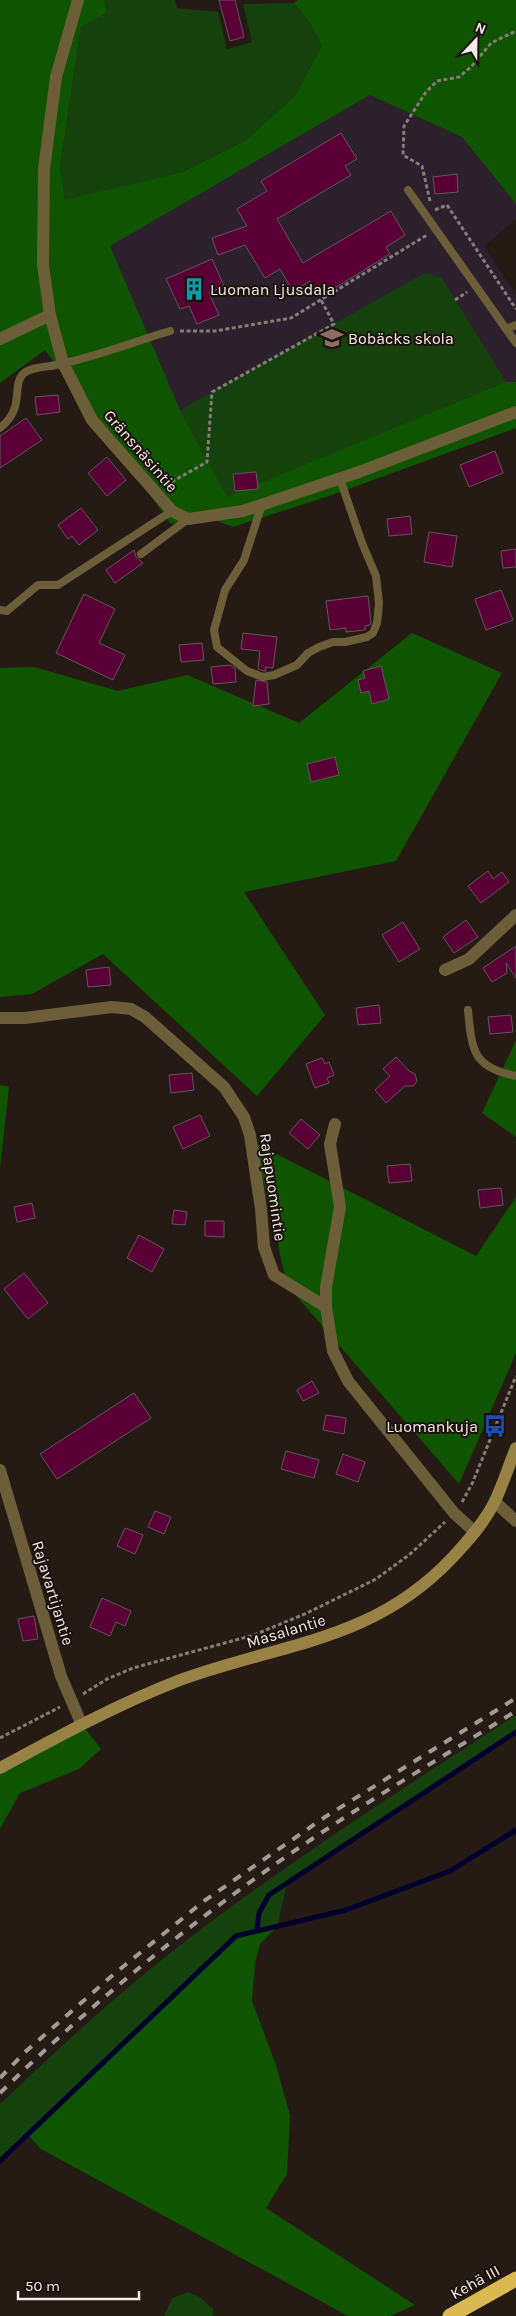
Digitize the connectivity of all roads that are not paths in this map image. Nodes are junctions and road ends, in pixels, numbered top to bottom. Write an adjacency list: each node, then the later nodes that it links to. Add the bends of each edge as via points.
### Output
1 (78, 0): 3 (street, Gränsnäsintie, via 56,77 44,169 43,265)
2 (408, 190): 5 (lane)
3 (50, 315): 7 (street); 9 (street, Gränsnäsintie)
4 (516, 324): 5 (lane)
5 (506, 329): 8 (lane)
6 (170, 331): 9 (lane)
7 (0, 339)
8 (516, 343)
9 (63, 363): 11 (lane, via 29,370 22,375 13,415); 14 (street, Gränsnäsintie, via 92,420)
10 (516, 412): 12 (street)
11 (0, 428)
12 (340, 479): 13 (street); 13 (lane, via 376,576 377,623 373,633 367,637 319,646 298,666 263,677 247,671 217,647 214,630 225,590 244,560)
13 (262, 504): 15 (street, via 243,511)
14 (172, 510): 15 (street, Gränsnäsintie); 17 (lane, via 58,585 38,585 7,611)
15 (188, 519): 16 (lane)
16 (141, 554)
17 (0, 610)
18 (516, 915): 19 (street, via 469,959)
19 (445, 970)
20 (468, 1010): 22 (lane, via 471,1040 477,1056 495,1072)
21 (0, 1018): 24 (street, Rajapuomintie, via 122,1007 138,1012 151,1022 224,1087 244,1117 250,1135 264,1246 274,1275)
22 (516, 1076)
23 (335, 1124): 24 (street, via 330,1144 340,1206 326,1287)
24 (326, 1308): 29 (street, via 333,1351 348,1381 454,1513)
25 (516, 1448): 27 (street, Masalantie)
26 (0, 1470): 30 (street, Rajavartijantie, via 61,1676)
27 (495, 1502): 28 (street); 29 (street, Masalantie)
28 (516, 1521)
29 (475, 1532): 30 (street, Masalantie, via 420,1590 362,1623 180,1680)
30 (81, 1723): 31 (street, Masalantie)
31 (0, 1768)
32 (516, 2279): 33 (highway, Kehä III)
33 (450, 2316)

